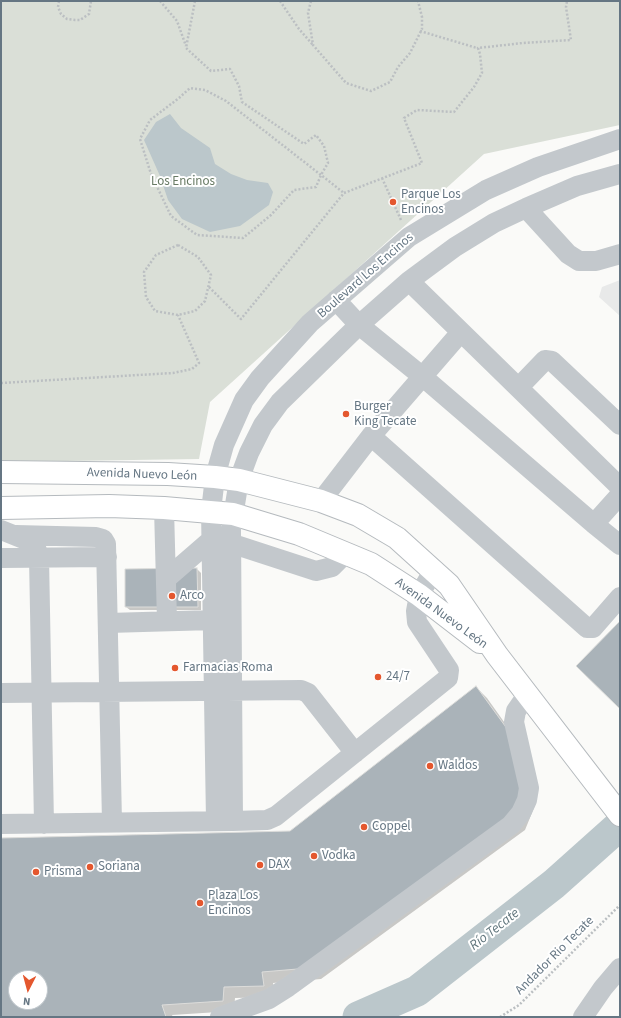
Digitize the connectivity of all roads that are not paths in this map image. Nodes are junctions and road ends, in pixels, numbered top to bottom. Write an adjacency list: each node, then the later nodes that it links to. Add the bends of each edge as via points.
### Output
1 (620, 139): 6 (street, Boulevard Los Encinos, via 538,167 486,190 409,237)
2 (620, 174): 3 (street, via 577,186)
3 (526, 208): 4 (street, via 568,254 579,262 596,261); 5 (street, via 494,223)
4 (620, 254)
5 (409, 281): 7 (street); 8 (street)
6 (336, 300): 7 (street); 14 (street, Boulevard Los Encinos, via 310,323 265,372 244,400 224,445)
7 (359, 325): 9 (street); 15 (street, via 280,402 248,452)
8 (461, 332): 9 (street); 10 (street)
9 (423, 377): 12 (street); 23 (street)
10 (519, 387): 11 (street, via 545,360 552,361); 16 (street)
11 (620, 425)
12 (371, 436): 18 (street); 34 (street, via 587,628 593,628)
13 (1, 472): 14 (main road, Avenida Nuevo León)
14 (215, 477): 15 (main road, Avenida Nuevo León); 21 (street, Boulevard Los Encinos)
15 (239, 480): 18 (main road, Avenida Nuevo León); 22 (street)
16 (620, 487)
17 (620, 495): 23 (street)
18 (321, 501): 31 (main road, Avenida Nuevo León, via 358,515 397,538)
19 (1, 508): 20 (main road, Avenida Nuevo León)
20 (164, 508): 21 (main road, Avenida Nuevo León); 32 (street)
21 (211, 511): 22 (main road, Avenida Nuevo León); 25 (street, Boulevard Los Encinos)
22 (233, 514): 25 (street); 27 (main road, Avenida Nuevo León, via 299,534)
23 (594, 524): 26 (street)
24 (8, 532): 28 (street, via 36,548); 29 (street, via 96,537 103,539 106,544)
25 (221, 541): 27 (street, via 316,571 332,567); 32 (street); 35 (street); 39 (street)
26 (620, 545)
27 (346, 553): 33 (main road, Avenida Nuevo León, via 371,564)
28 (39, 557): 29 (street); 30 (street); 40 (street)
29 (107, 557): 37 (street)
30 (1, 558)
31 (434, 570): 33 (street); 38 (main road, Avenida Nuevo León, via 449,586)
32 (166, 579): 36 (street)
33 (419, 595): 38 (main road, Avenida Nuevo León); 44 (street, via 416,611 418,622 449,670 448,678)
34 (620, 597)
35 (213, 620): 36 (street); 39 (street)
36 (167, 622): 37 (street)
37 (108, 623): 41 (street)
38 (497, 655): 43 (main road)
39 (223, 691): 41 (street); 44 (street, via 304,690); 46 (street)
40 (42, 692): 41 (street); 42 (street); 49 (street)
41 (109, 692): 47 (street)
42 (1, 693)
43 (527, 695): 45 (main road); 51 (street, via 516,711 514,722 529,788 521,813 511,825 288,987 269,999)
44 (355, 752): 46 (street, via 272,819)
45 (620, 815)
46 (225, 821): 47 (street)
47 (112, 822): 49 (street)
48 (1, 824): 49 (street)
49 (44, 824)
50 (620, 968): 52 (street)
51 (220, 1017)
52 (583, 1017)

